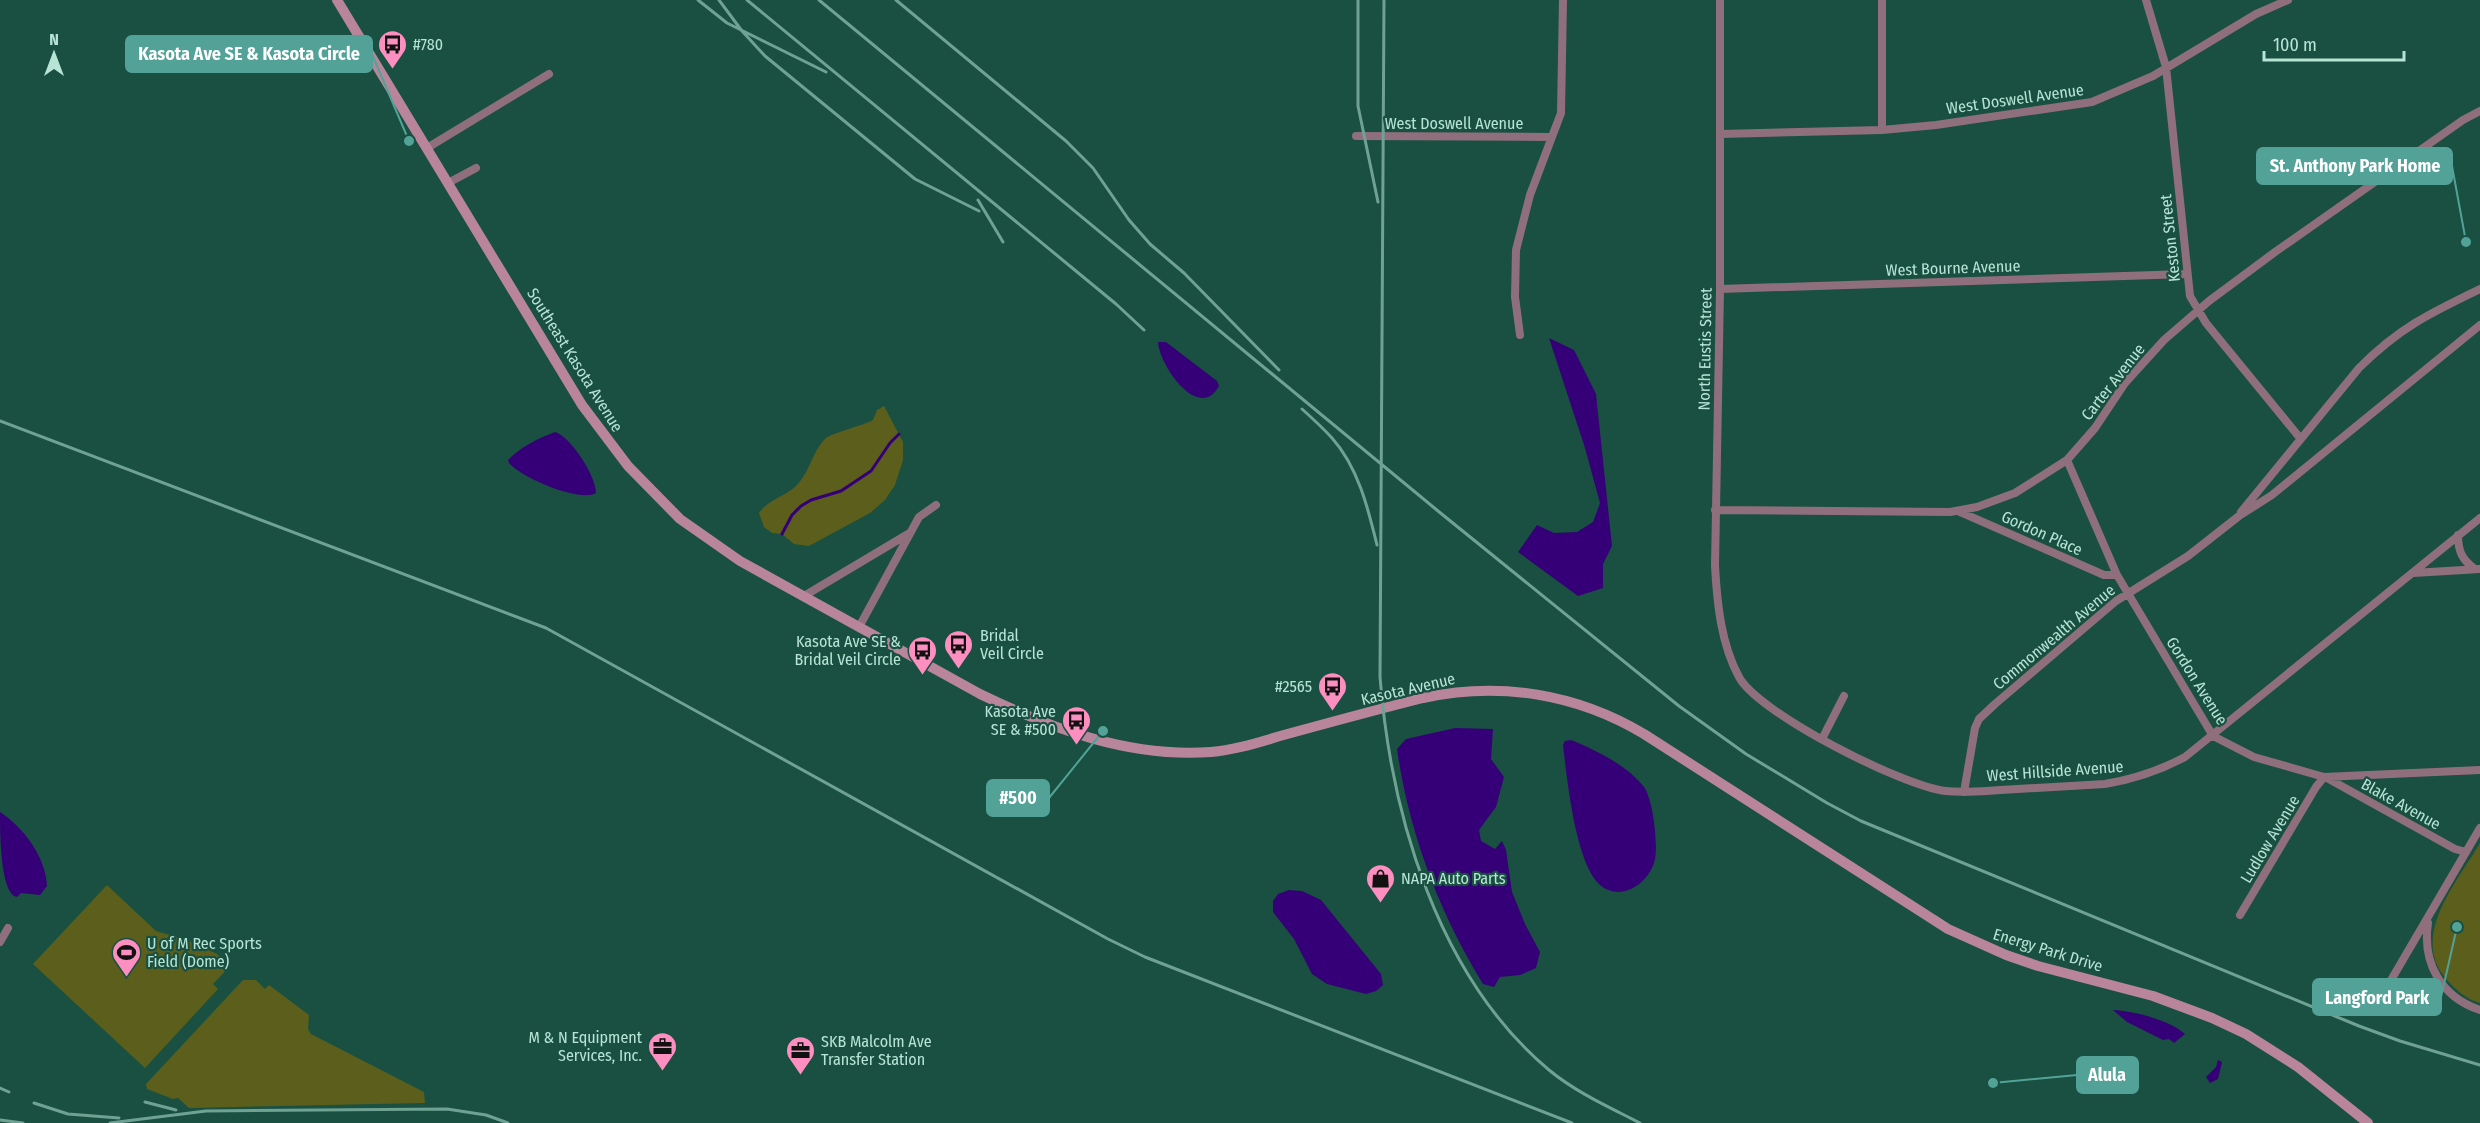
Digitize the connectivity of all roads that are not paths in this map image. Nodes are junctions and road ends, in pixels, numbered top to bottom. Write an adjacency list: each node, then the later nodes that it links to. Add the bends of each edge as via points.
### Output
1 (337, 0): 14 (street, Southeast Kasota Avenue)
2 (1563, 0): 13 (street, via 1561,113)
3 (1720, 0): 11 (street, North Eustis Street)
4 (1882, 0): 10 (street)
5 (2146, 0): 7 (street, Keston Street)
6 (2288, 0): 7 (street, West Doswell Avenue, via 2256,14)
7 (2166, 67): 10 (street, West Doswell Avenue, via 2092,102); 17 (street, Keston Street)
8 (549, 74): 14 (street)
9 (2480, 111): 20 (street, Carter Avenue, via 2275,252)
10 (1882, 130): 11 (street, West Doswell Avenue)
11 (1720, 134): 18 (street, North Eustis Street)
12 (1356, 136): 13 (street, West Doswell Avenue)
13 (1552, 137): 22 (street, via 1530,195 1516,250 1515,297)
14 (427, 148): 16 (street, Southeast Kasota Avenue)
15 (476, 168): 16 (street)
16 (448, 183): 36 (street, Southeast Kasota Avenue, via 582,405 628,466 680,519 740,561)
17 (2186, 274): 18 (street, West Bourne Avenue); 20 (street, Keston Street)
18 (1720, 288): 26 (street, North Eustis Street)
19 (2480, 289): 23 (street, Commonwealth Avenue, via 2412,323 2385,343)
20 (2198, 312): 23 (street, Keston Street); 24 (street, Carter Avenue, via 2145,360)
21 (2480, 325): 28 (street, Commonwealth Avenue, via 2272,495)
22 (1520, 335)
23 (2300, 438): 28 (street, Commonwealth Avenue)
24 (2067, 460): 27 (street, Carter Avenue, via 2015,493); 34 (street, Gordon Avenue)
25 (936, 505): 30 (street, via 919,517)
26 (1715, 510): 27 (street, Carter Avenue); 38 (street, North Eustis Street, via 1720,612 1730,658)
27 (1958, 511): 34 (street, Gordon Place, via 2104,575)
28 (2239, 516): 35 (street, Commonwealth Avenue, via 2188,556)
29 (2480, 518): 31 (street, West Hillside Avenue)
30 (908, 534): 36 (street); 37 (street)
31 (2458, 535): 32 (street, via 2460,553); 33 (street, West Hillside Avenue)
32 (2477, 569): 33 (street)
33 (2413, 573): 40 (street, West Hillside Avenue)
34 (2117, 575): 35 (street, Gordon Avenue)
35 (2128, 593): 40 (street, Gordon Avenue); 46 (street, Commonwealth Avenue, via 1979,720 1972,737)
36 (804, 596): 37 (street, Southeast Kasota Avenue)
37 (859, 627): 42 (street, Southeast Kasota Avenue, via 1020,714 1088,737)
38 (1749, 692): 41 (street, West Hillside Avenue)
39 (1844, 696): 41 (street)
40 (2213, 736): 45 (street, Gordon Avenue, via 2254,757); 46 (street, West Hillside Avenue, via 2166,767 2126,781)
41 (1822, 739): 46 (street, West Hillside Avenue, via 1910,783)
42 (1149, 750): 43 (street, Kasota Avenue, via 1214,752 1431,696 1488,690 1557,698 1605,713)
43 (1697, 767): 55 (street, Energy Park Drive, via 1948,929 2038,966 2153,996 2212,1018 2254,1038 2298,1067)
44 (2480, 770): 45 (street, Gordon Avenue)
45 (2324, 777): 48 (street, Blake Avenue); 49 (street, Ludlow Avenue)
46 (1964, 792)
47 (2480, 828): 48 (street)
48 (2466, 852): 50 (street)
49 (2240, 915)
50 (2430, 916): 53 (street); 54 (street, via 2427,953 2437,979 2455,998)
51 (8, 928): 52 (street)
52 (0, 942)
53 (2387, 987)
54 (2480, 1010)
55 (2368, 1123)

